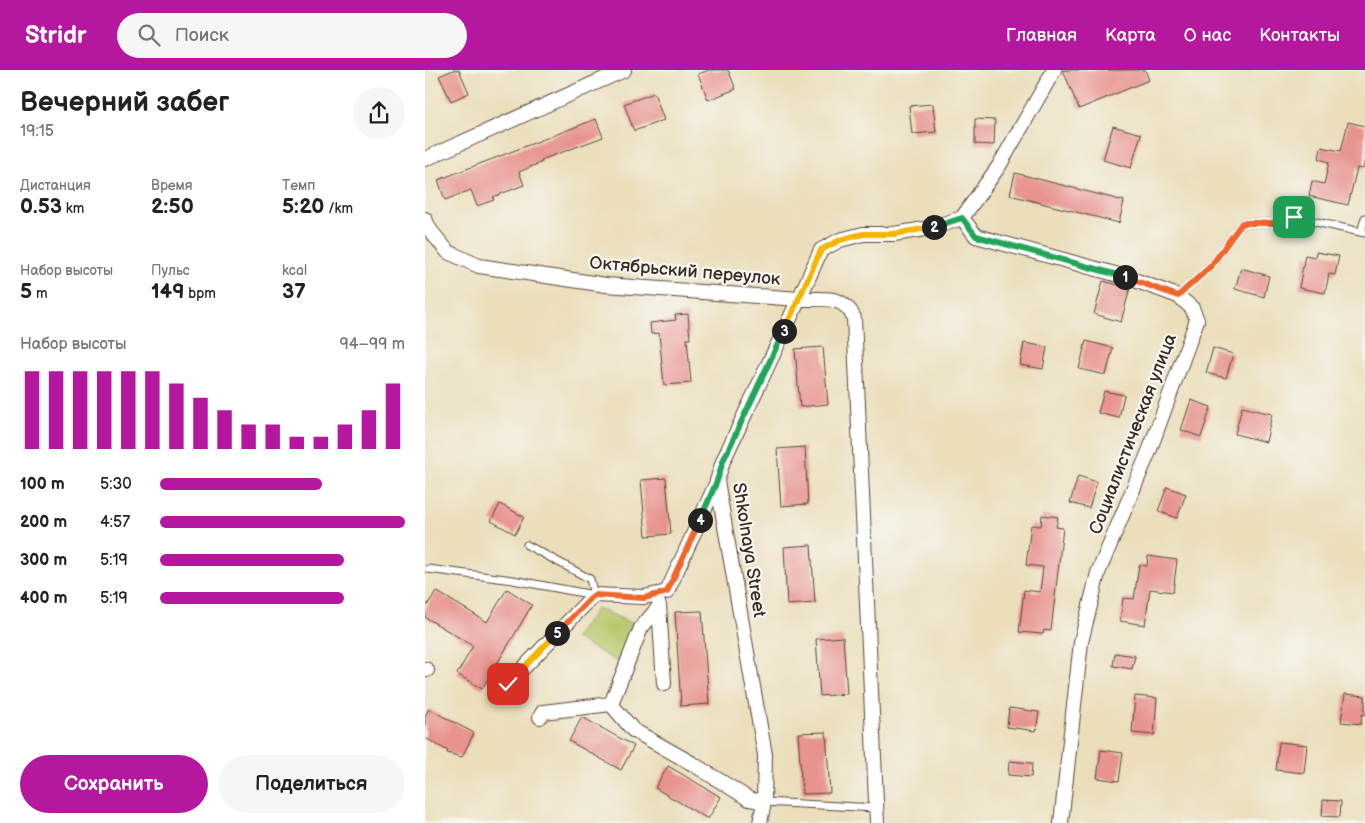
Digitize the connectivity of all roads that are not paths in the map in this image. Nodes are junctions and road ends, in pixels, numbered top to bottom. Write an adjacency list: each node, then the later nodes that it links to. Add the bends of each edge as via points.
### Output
1 (625, 70): 3 (street)
2 (1054, 70): 4 (street, via 999,166)
3 (425, 159)
4 (962, 218): 8 (street, Социалистическая улица, via 976,236); 9 (street, Октябрьский переулок, via 931,228 894,234 863,234 840,240 821,250)
5 (1365, 218): 7 (lane)
6 (425, 219): 9 (street, Октябрьский переулок, via 448,252 479,266 606,285)
7 (1363, 233): 8 (lane, via 1294,217 1273,223 1242,223 1211,266)
8 (1178, 296): 24 (street, Социалистическая улица, via 1192,308 1197,320 1150,449 1098,573 1081,642)
9 (799, 299): 10 (street, Shkolnaya Street, via 723,461); 21 (street, via 841,300 855,318)
10 (717, 481): 13 (street, via 667,592); 20 (street, Shkolnaya Street, via 765,755)
11 (527, 545): 14 (lane, via 590,579)
12 (428, 569): 14 (lane)
13 (660, 594): 14 (street, via 644,598); 15 (street)
14 (594, 595): 16 (street)
15 (658, 608): 17 (street); 18 (street, via 641,628)
16 (508, 684)
17 (664, 684)
18 (611, 704): 19 (street, via 556,709 543,712); 20 (street, via 633,730 749,799)
19 (540, 718)
20 (763, 802): 21 (lane); 22 (street, Shkolnaya Street)
21 (876, 808): 23 (street)
22 (760, 823)
23 (877, 823)
24 (1061, 823)

